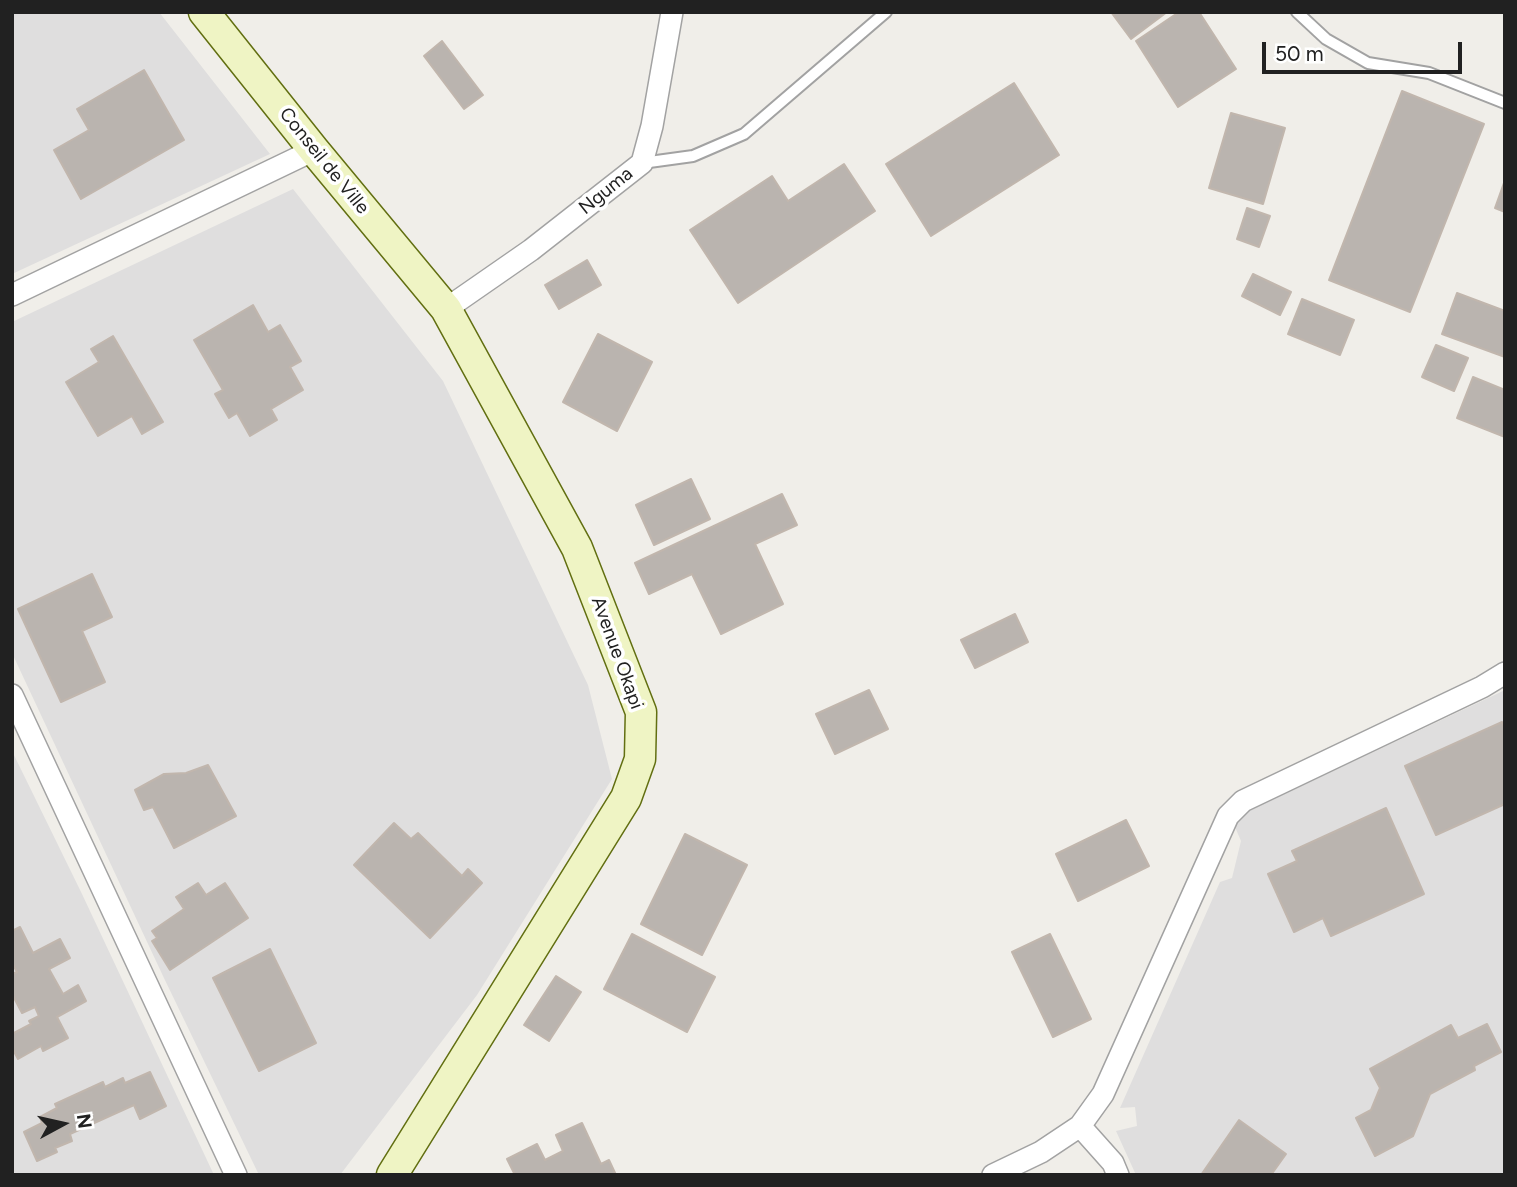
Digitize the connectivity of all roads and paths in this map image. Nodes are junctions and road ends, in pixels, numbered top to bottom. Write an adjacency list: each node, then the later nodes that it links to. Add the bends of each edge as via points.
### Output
1 (204, 12): 6 (street, Conseil de Ville)
2 (672, 12): 7 (street, Nguma)
3 (886, 12): 7 (lane, via 744,134 693,156)
4 (1297, 12): 5 (lane, via 1326,39 1368,63 1429,73)
5 (1505, 103)
6 (314, 150): 8 (street); 9 (street, Conseil de Ville)
7 (642, 163): 9 (street, Nguma)
8 (12, 295)
9 (446, 309): 14 (street, Avenue Okapi, via 577,548 641,712 640,759 626,798)
10 (1505, 673): 12 (street, via 1243,801 1228,816 1103,1094)
11 (12, 695): 13 (street)
12 (1080, 1126): 15 (street, via 1041,1152); 16 (street)
13 (236, 1175)
14 (392, 1175)
15 (993, 1175)
16 (1118, 1175)

